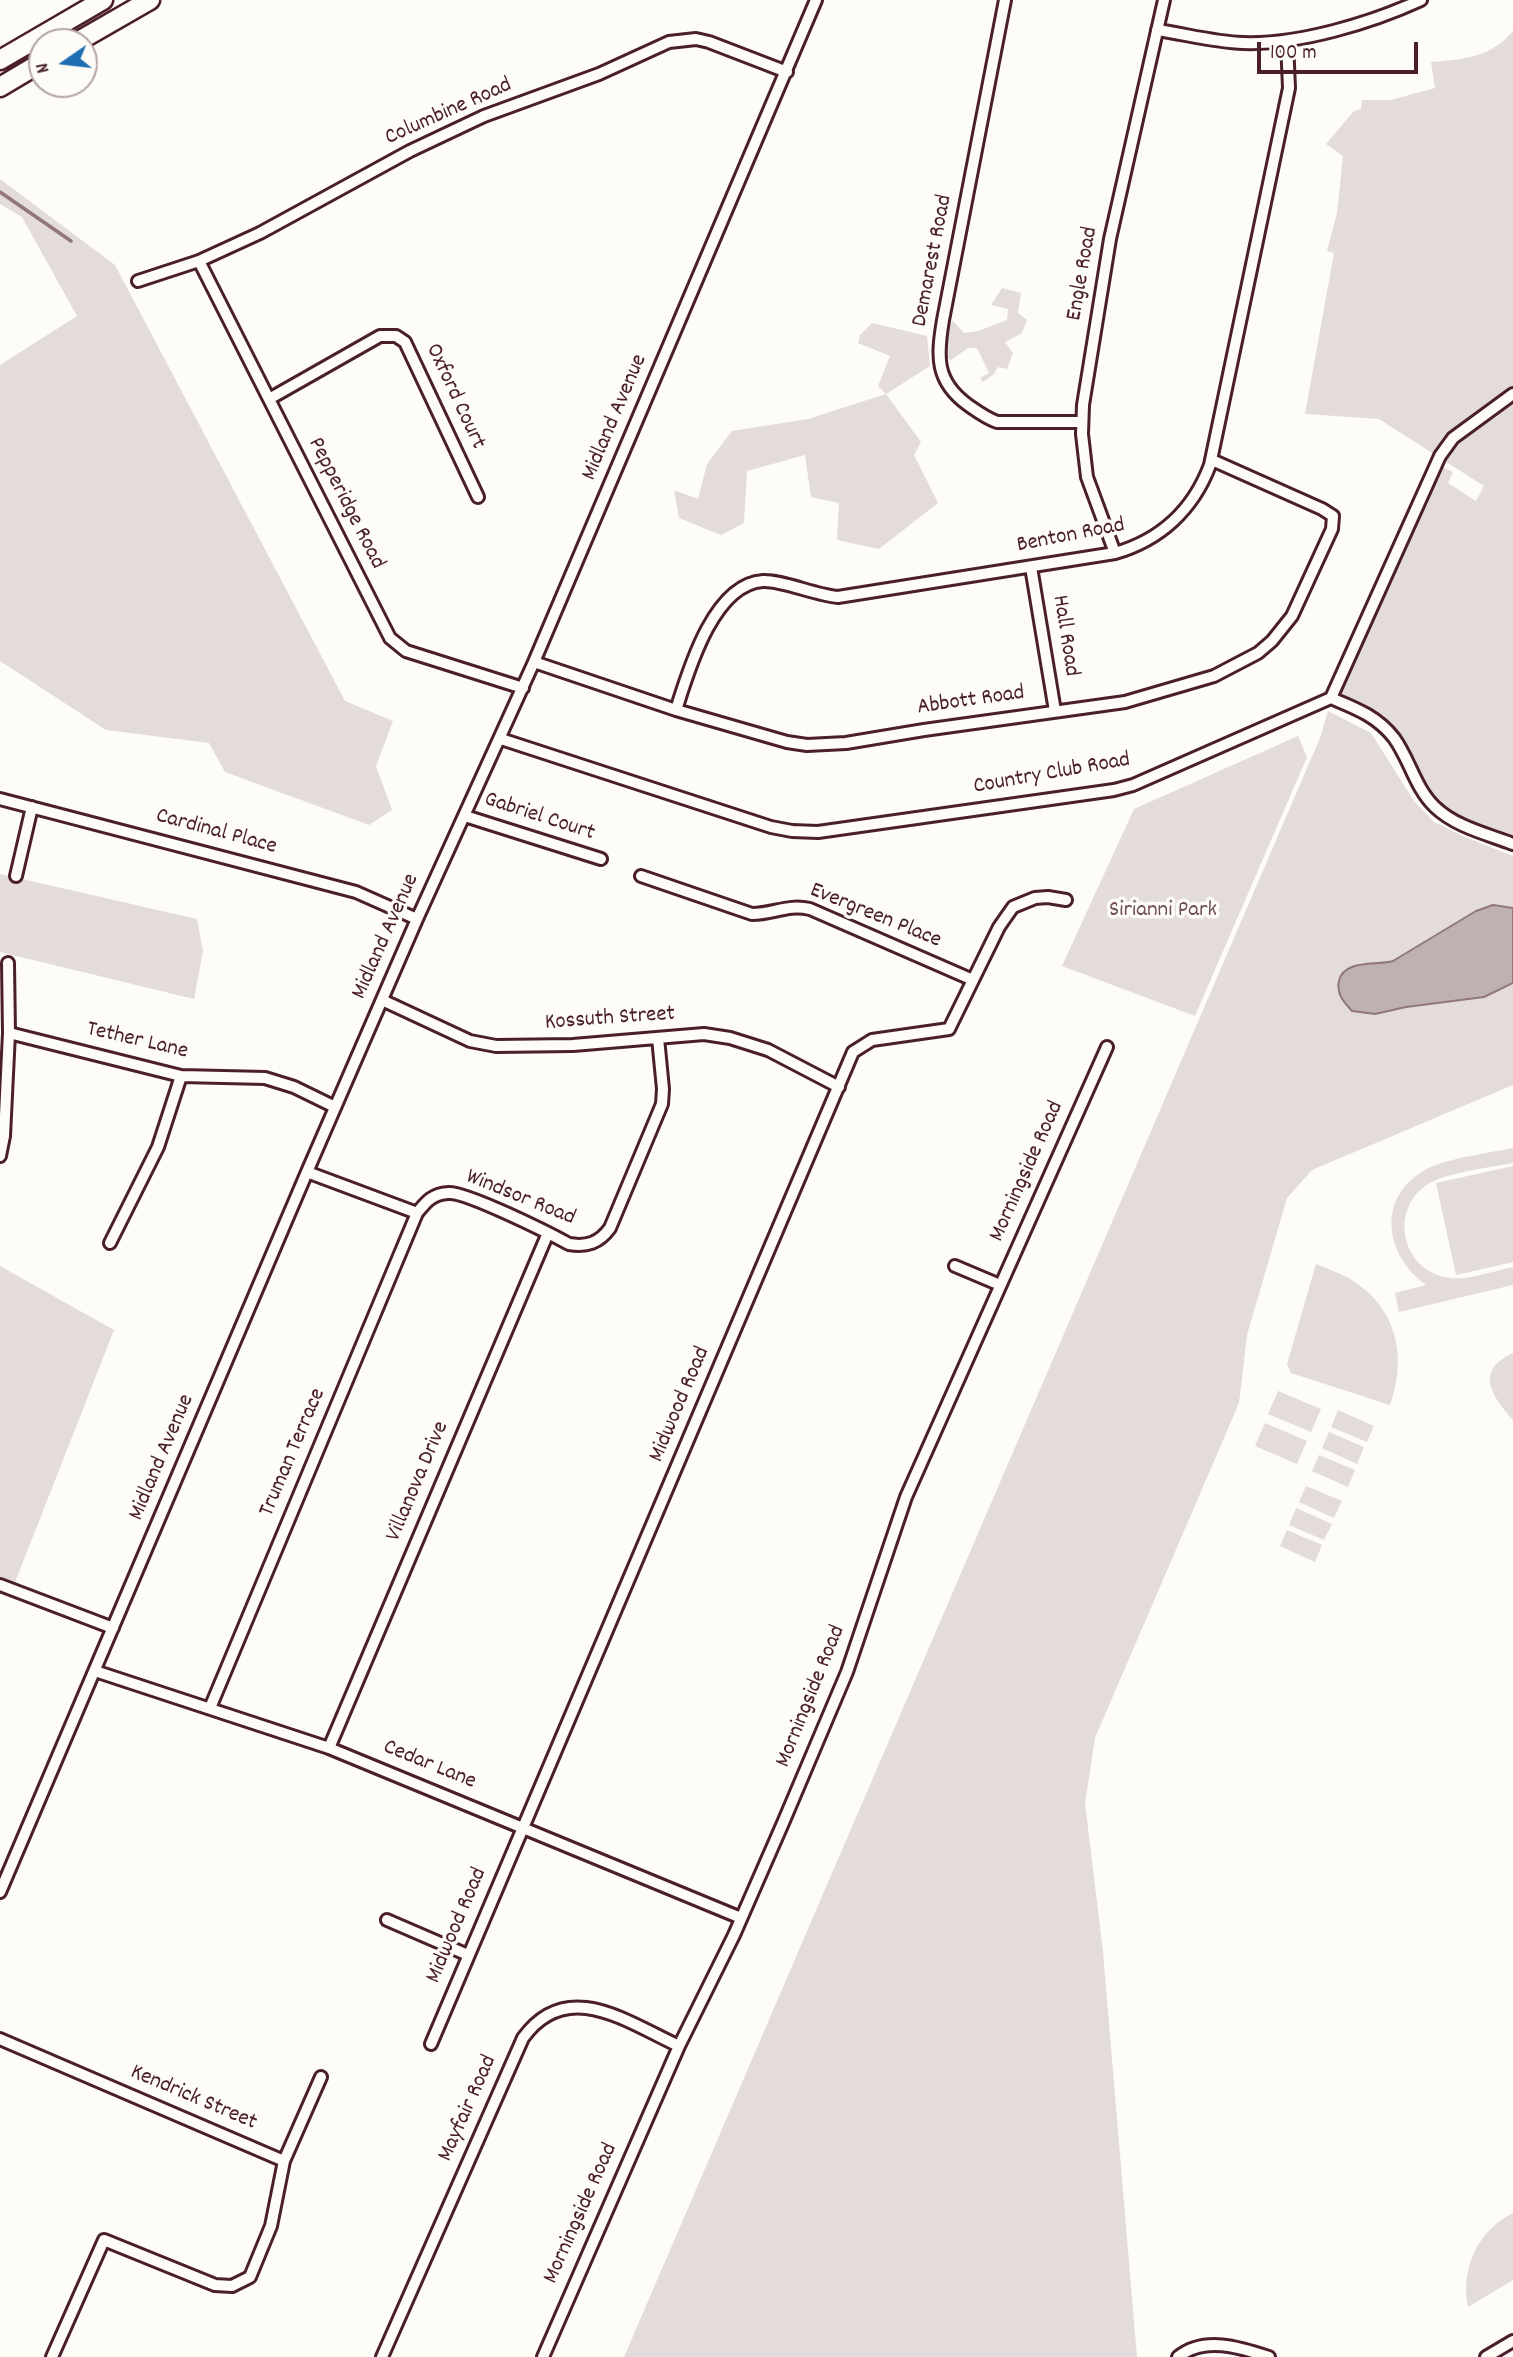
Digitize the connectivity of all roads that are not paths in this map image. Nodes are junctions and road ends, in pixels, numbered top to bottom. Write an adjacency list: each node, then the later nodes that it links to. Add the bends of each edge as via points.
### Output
1 (103, 0): 10 (highway)
2 (150, 0): 7 (highway)
3 (816, 0): 12 (street, Midland Avenue)
4 (1005, 0): 18 (street, Demarest Road, via 943,320 939,364 958,398 987,418 997,422)
5 (1164, 0): 8 (street, Engle Road)
6 (1421, 0): 9 (street, via 1388,16)
7 (98, 30)
8 (1157, 30): 9 (street, via 1244,43); 18 (street, Engle Road, via 1110,239)
9 (1287, 41): 19 (street, Benton Road, via 1289,88)
10 (0, 60)
11 (28, 70): 13 (highway)
12 (787, 72): 14 (street, Columbine Road, via 709,42 669,42 599,74 484,116); 23 (street, Midland Avenue)
13 (0, 87)
14 (199, 261): 15 (street, Columbine Road); 17 (street, Pepperidge Road)
15 (138, 282)
16 (1513, 394): 25 (street, via 1453,438 1440,456)
17 (269, 399): 20 (street, Oxford Court, via 380,336 396,336 405,342); 24 (street, Pepperidge Road, via 390,638 406,651)
18 (1082, 422): 21 (street, Engle Road, via 1087,477)
19 (1212, 460): 21 (street, Benton Road, via 1179,516 1149,540); 27 (street, Abbott Road, via 1333,516 1332,529 1292,616 1258,653 1225,670 1125,702)
20 (478, 497)
21 (1115, 554): 22 (street, Benton Road)
22 (1031, 567): 26 (street, Benton Road, via 838,597 766,581 749,585 727,602 703,636); 27 (street, Hall Road)
23 (534, 662): 24 (street, Midland Avenue); 26 (street, Abbott Road)
24 (523, 688): 28 (street, Midland Avenue)
25 (1331, 698): 28 (street, Country Club Road, via 1114,790 818,832 771,827); 32 (street, via 1381,724 1436,808 1458,823)
26 (676, 710): 27 (street, Abbott Road, via 787,742 826,745)
27 (1055, 712)
28 (501, 739): 31 (street, Midland Avenue)
29 (0, 799): 30 (street, Cardinal Place)
30 (32, 807): 34 (street); 37 (street, Cardinal Place, via 356,892)
31 (465, 816): 33 (street, Gabriel Court); 37 (street, Midland Avenue)
32 (1513, 844)
33 (601, 859)
34 (16, 876)
35 (641, 876): 39 (street, Evergreen Place, via 752,914 786,907 810,909)
36 (1066, 900): 39 (street, Midwood Road, via 1035,898 1013,906)
37 (417, 919): 40 (street, Midland Avenue)
38 (8, 963): 41 (street)
39 (972, 980): 45 (street, Midwood Road, via 949,1029 872,1040 853,1052)
40 (382, 1000): 42 (street, Kossuth Street, via 470,1041 496,1046); 46 (street, Midland Avenue)
41 (9, 1033): 44 (street, Tether Lane); 47 (street)
42 (658, 1038): 45 (street, Kossuth Street, via 704,1034 739,1040); 51 (street, Windsor Road, via 662,1104 610,1228 597,1241 579,1245)
43 (1107, 1046): 54 (street, Morningside Road)
44 (181, 1076): 46 (street, Tether Lane, via 265,1078); 52 (street, via 159,1147)
45 (839, 1087): 60 (street, Midwood Road)
46 (335, 1107): 49 (street, Midland Avenue)
47 (2, 1135): 48 (street)
48 (0, 1156)
49 (307, 1172): 50 (street); 56 (street, Midland Avenue)
50 (417, 1213): 51 (street, Windsor Road, via 428,1199 450,1192); 58 (street, Truman Terrace)
51 (548, 1233): 59 (street, Villanova Drive)
52 (110, 1243)
53 (954, 1266): 54 (street)
54 (1000, 1285): 62 (street, Morningside Road, via 906,1497 847,1672)
55 (0, 1586): 56 (street)
56 (113, 1628): 57 (street, Midland Avenue)
57 (95, 1671): 58 (street, Cedar Lane); 61 (street, Midland Avenue)
58 (210, 1708): 59 (street, Cedar Lane)
59 (329, 1748): 60 (street, Cedar Lane)
60 (522, 1827): 62 (street, Cedar Lane); 64 (street, Midwood Road)
61 (0, 1892)
62 (741, 1918): 67 (street, Morningside Road)
63 (387, 1920): 64 (street)
64 (468, 1955): 66 (street, Midwood Road)
65 (0, 2039): 69 (street, Kendrick Street)
66 (431, 2044)
67 (679, 2046): 73 (street, Mayfair Road, via 590,2007 564,2007 531,2027); 74 (street, Morningside Road)
68 (321, 2077): 69 (street)
69 (284, 2161): 72 (street, via 271,2226 250,2277 232,2286 215,2285 104,2240)
70 (1513, 2341): 77 (street)
71 (1257, 2354): 75 (street, via 1208,2344); 76 (street)
72 (52, 2357)
73 (382, 2357)
74 (543, 2357)
75 (1178, 2357)
76 (1269, 2357)
77 (1486, 2357)

